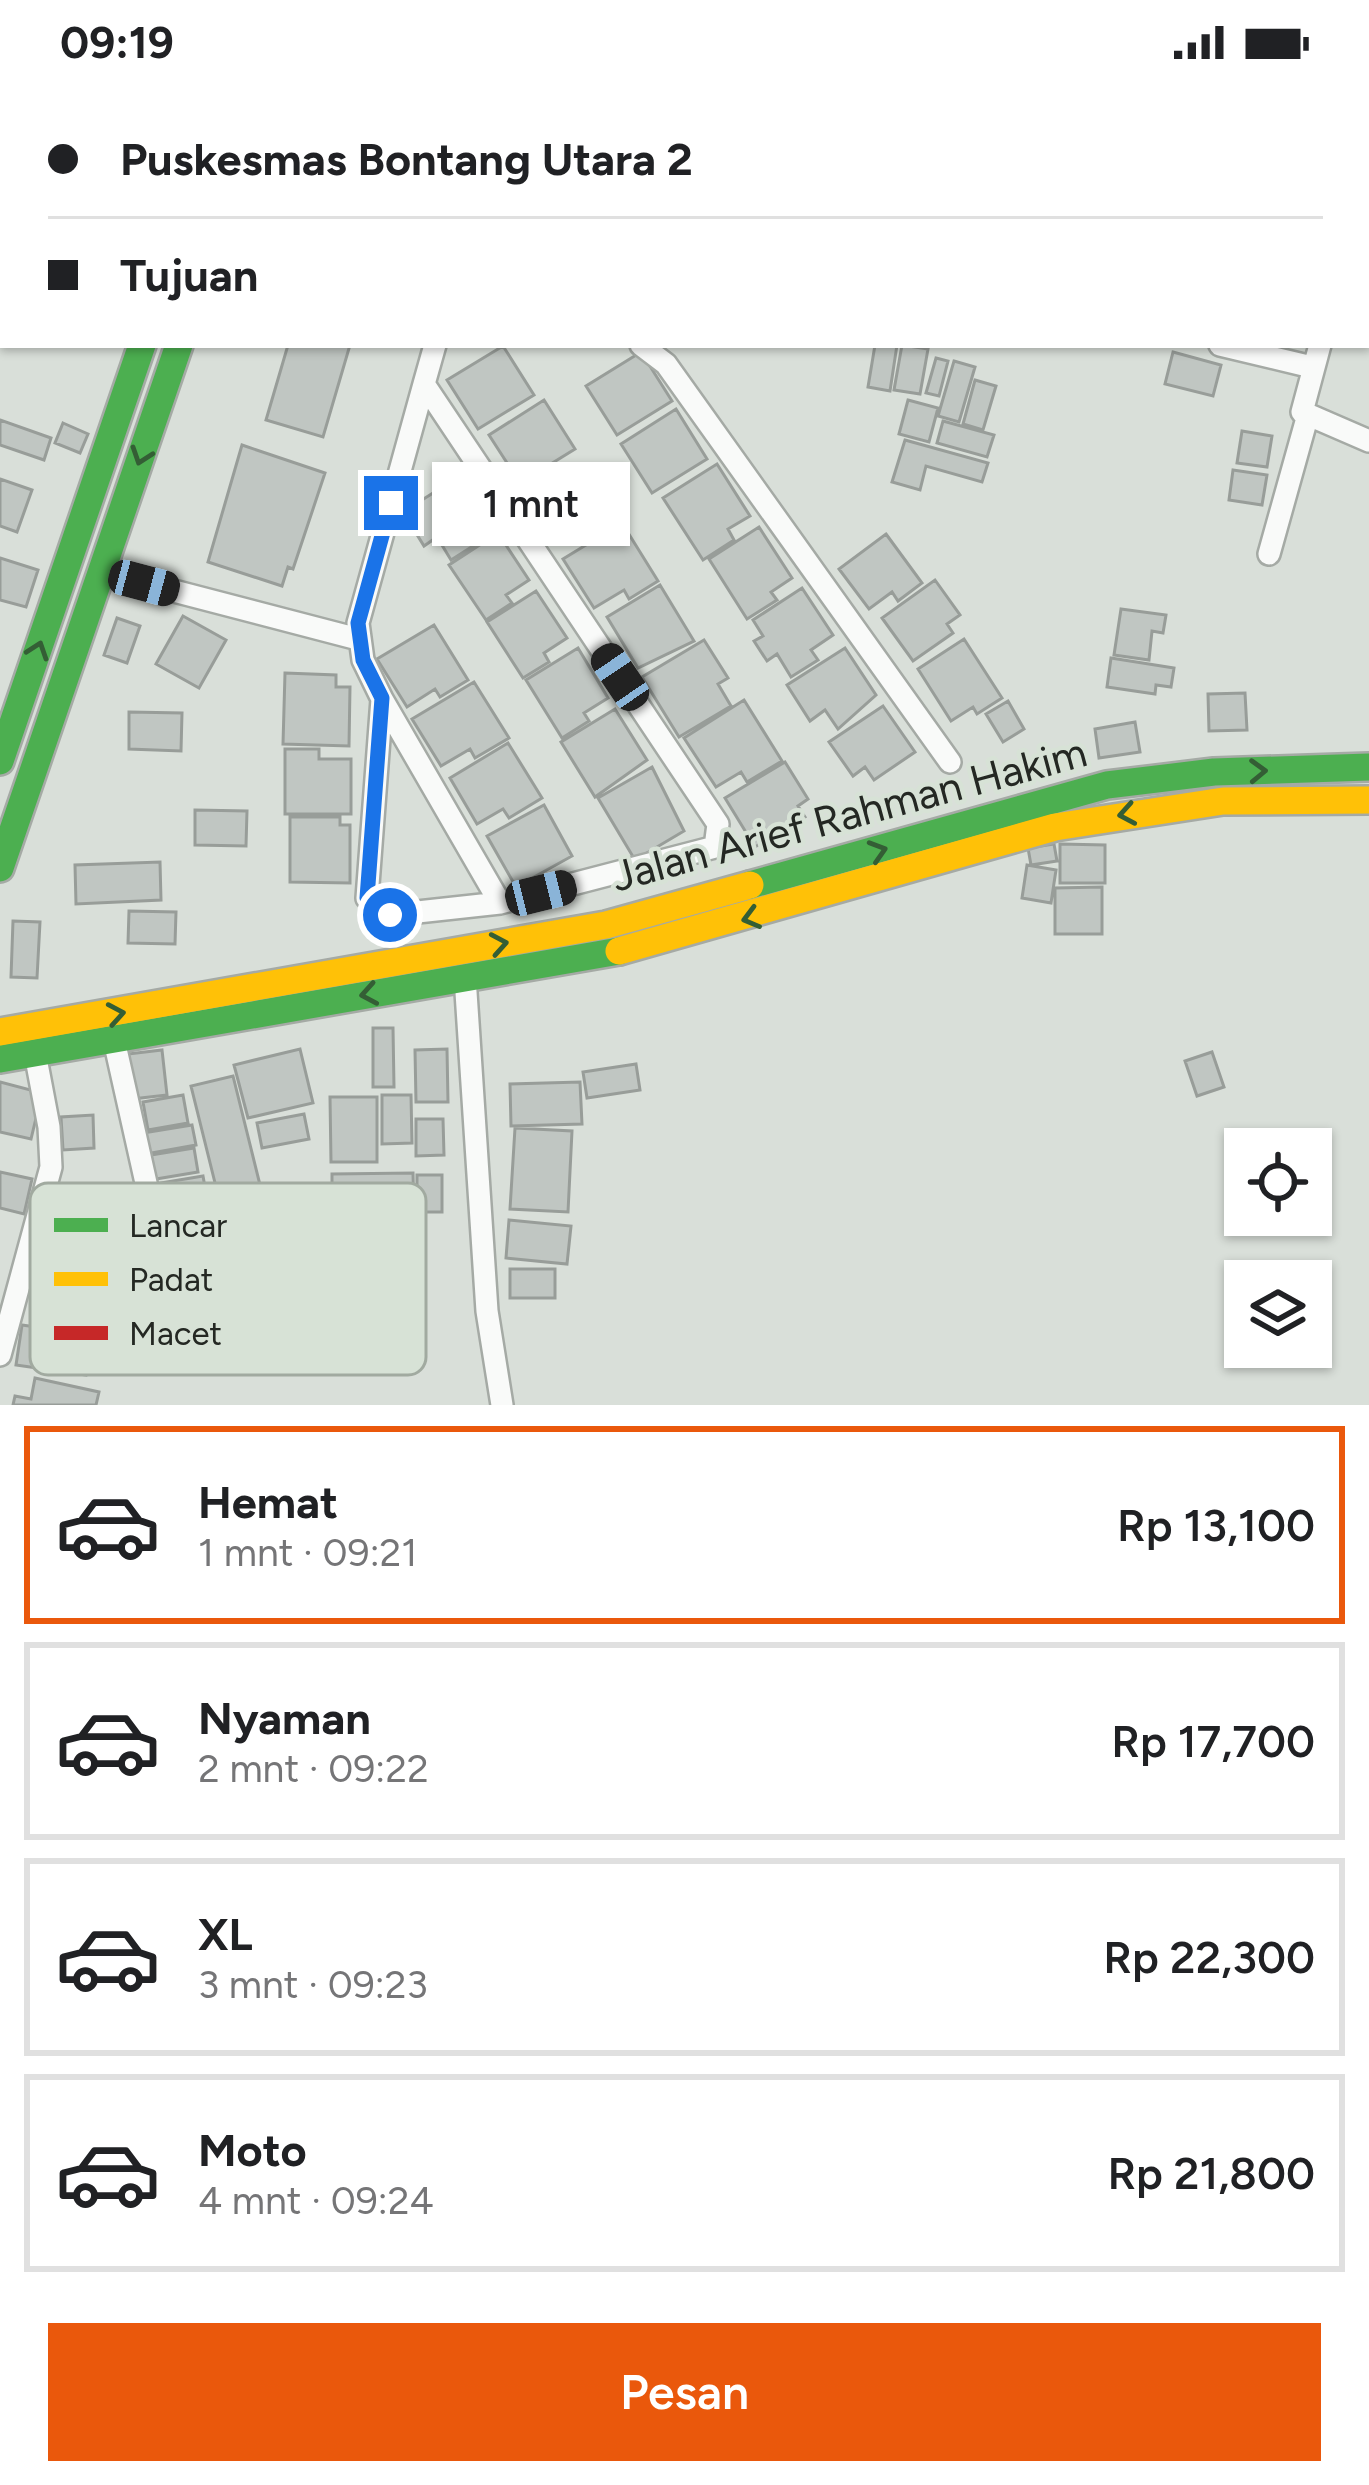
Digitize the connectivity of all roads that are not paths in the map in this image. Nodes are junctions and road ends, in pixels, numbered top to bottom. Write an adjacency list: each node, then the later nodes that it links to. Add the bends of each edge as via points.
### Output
1 (141, 348): 15 (street, one-way to 1)
2 (178, 348): 12 (street, one-way to 12)
3 (434, 348): 8 (street)
4 (644, 348): 16 (street, via 666,364)
5 (1319, 348): 7 (street)
6 (1254, 350): 7 (street)
7 (1312, 368): 9 (street, via 1301,402)
8 (424, 384): 13 (street); 20 (street, via 720,833 703,852)
9 (1307, 418): 10 (street); 11 (street)
10 (1369, 441)
11 (1269, 554)
12 (101, 572): 13 (street); 19 (street)
13 (358, 639): 14 (street)
14 (382, 698): 20 (street); 20 (street, via 367,898 390,915)
15 (0, 761)
16 (950, 762)
17 (1369, 767): 22 (street, Jalan Arief Rahman Hakim, one-way to 17, via 606,925 1107,785)
18 (1369, 800): 21 (street, Jalan Arief Rahman Hakim, one-way to 21, via 1223,801 1055,827 650,946)
19 (0, 868)
20 (500, 903)
21 (465, 977): 23 (street, Jalan Arief Rahman Hakim, one-way to 23); 30 (street, via 485,1281)
22 (0, 1032)
23 (114, 1040): 24 (street, Jalan Arief Rahman Hakim); 27 (street)
24 (35, 1053): 25 (street, Jalan Arief Rahman Hakim); 26 (street)
25 (0, 1059)
26 (47, 1183)
27 (146, 1183)
28 (30, 1244): 29 (street)
29 (0, 1355)
30 (502, 1405)

